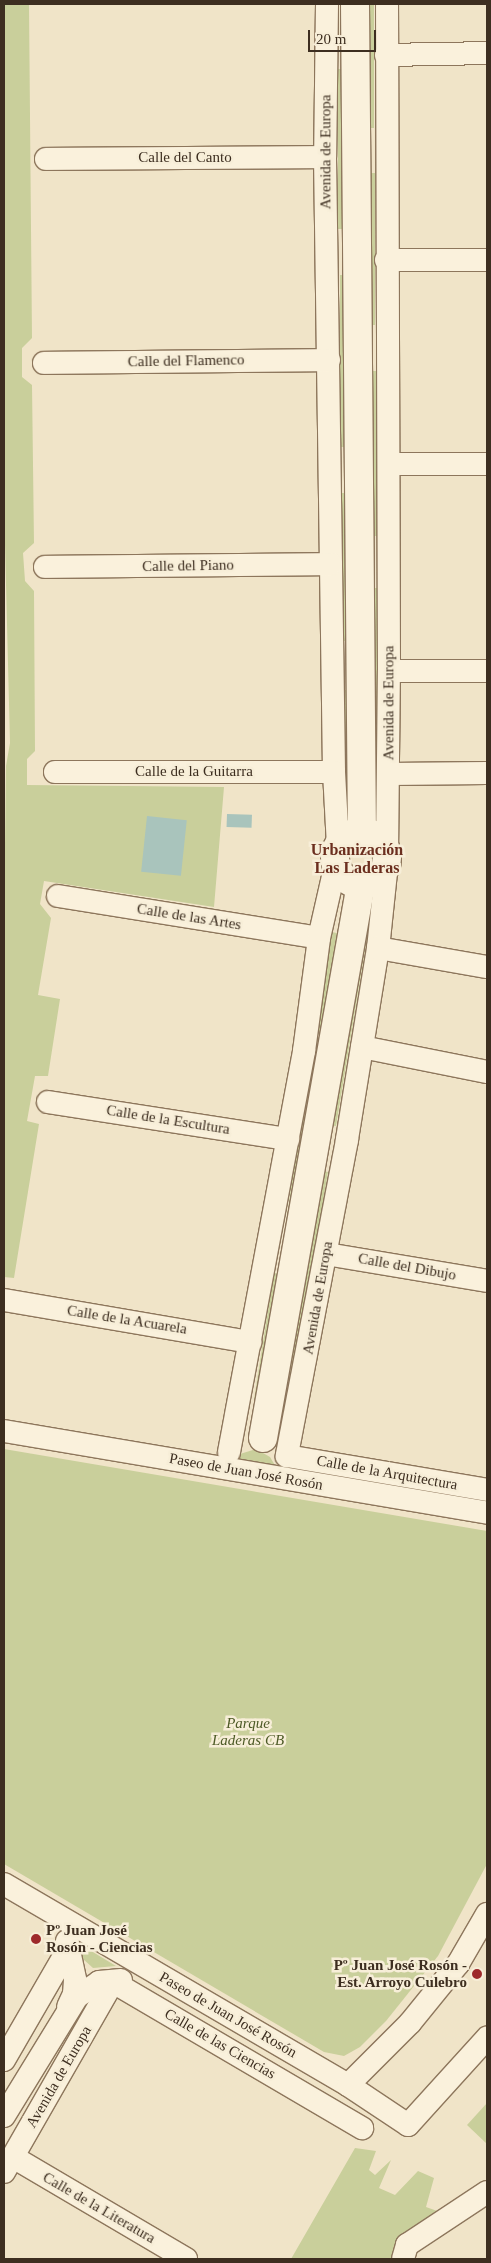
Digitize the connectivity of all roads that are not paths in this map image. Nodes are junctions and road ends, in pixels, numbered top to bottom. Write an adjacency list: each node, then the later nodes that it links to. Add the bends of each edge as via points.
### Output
1 (327, 4): 4 (street, Avenida de Europa)
2 (355, 4): 7 (street, Avenida de Europa)
3 (387, 4): 6 (street, Avenida de Europa)
4 (328, 35): 7 (street); 9 (street, Avenida de Europa)
5 (487, 53): 6 (street)
6 (386, 54): 8 (street, Avenida de Europa)
7 (355, 68): 11 (street, Avenida de Europa)
8 (387, 142): 11 (street, Avenida de Europa); 13 (street, Avenida de Europa)
9 (325, 157): 10 (street, Calle del Canto); 15 (street, Avenida de Europa)
10 (46, 159)
11 (355, 165): 12 (street, Avenida de Europa)
12 (355, 241): 15 (street); 16 (street, Avenida de Europa)
13 (386, 260): 14 (street); 19 (street, Avenida de Europa)
14 (487, 260)
15 (327, 268): 17 (street, Avenida de Europa)
16 (356, 332): 19 (street); 23 (street, Avenida de Europa)
17 (329, 360): 18 (street, Calle del Flamenco); 20 (street, Avenida de Europa)
18 (44, 363)
19 (388, 364): 21 (street, Avenida de Europa)
20 (332, 457): 23 (street); 25 (street, Avenida de Europa)
21 (388, 464): 22 (street); 24 (street, Avenida de Europa)
22 (487, 464)
23 (358, 490): 27 (street, Avenida de Europa)
24 (387, 551): 27 (street); 29 (street, Avenida de Europa)
25 (332, 564): 26 (street, Calle del Piano); 31 (street, Avenida de Europa)
26 (45, 567)
27 (360, 583): 28 (street, Avenida de Europa)
28 (361, 650): 31 (street, Avenida de Europa); 36 (street, Avenida de Europa)
29 (389, 671): 30 (street); 35 (street, Avenida de Europa)
30 (487, 671)
31 (333, 683): 33 (street, Avenida de Europa)
32 (55, 772): 33 (street, Calle de la Guitarra)
33 (334, 772): 37 (street, Avenida de Europa)
34 (487, 772): 35 (street)
35 (389, 774): 38 (street, Avenida de Europa)
36 (362, 832): 37 (street, via 348,837); 38 (street, via 380,840)
37 (337, 855): 39 (street, via 347,880); 41 (street, Avenida de Europa)
38 (387, 859): 39 (street, via 380,876); 42 (street, Avenida de Europa)
39 (361, 884): 44 (street, Avenida de Europa)
40 (58, 896): 41 (street, Calle de las Artes)
41 (319, 938): 46 (street, Avenida de Europa)
42 (378, 948): 43 (street); 45 (street, Avenida de Europa)
43 (487, 967)
44 (333, 1032): 46 (street); 51 (street, Avenida de Europa)
45 (362, 1047): 47 (street); 50 (street, Avenida de Europa)
46 (304, 1050): 49 (street, Avenida de Europa)
47 (487, 1072)
48 (48, 1102): 49 (street, Calle de la Escultura)
49 (288, 1139): 52 (street, Avenida de Europa)
50 (347, 1140): 51 (street); 53 (street, Avenida de Europa)
51 (311, 1163): 54 (street, Avenida de Europa)
52 (269, 1240): 54 (street, Avenida de Europa); 57 (street, Avenida de Europa)
53 (326, 1254): 55 (street, Calle del Dibujo); 60 (street, Avenida de Europa)
54 (293, 1263): 59 (street, Avenida de Europa)
55 (487, 1281)
56 (4, 1300): 57 (street, Calle de la Acuarela)
57 (250, 1342): 61 (street, Avenida de Europa)
58 (4, 1431): 61 (street, Paseo de Juan José Rosón)
59 (263, 1438): 60 (street, via 280,1446); 61 (street, via 244,1440)
60 (287, 1456): 62 (street, Avenida de Europa); 63 (street, Calle de la Arquitectura)
61 (225, 1460): 62 (street, Paseo de Juan José Rosón)
62 (287, 1479): 64 (street, Paseo de Juan José Rosón)
63 (487, 1490)
64 (487, 1513)
65 (4, 1884): 66 (street, Paseo de Juan José Rosón)
66 (54, 1914): 68 (street, Avenida de Europa, via 64,1928); 69 (street, Paseo de Juan José Rosón)
67 (487, 1914): 75 (street, via 458,1964 414,2018)
68 (70, 1956): 70 (street, via 86,1974); 71 (street, Avenida de Europa, via 74,1994); 72 (street)
69 (168, 1981): 70 (street, Avenida de Europa, via 134,1978); 75 (street, Paseo de Juan José Rosón)
70 (110, 1982): 71 (street, Avenida de Europa, via 99,1982); 76 (street, Calle de las Ciencias); 79 (street, Avenida de Europa)
71 (71, 2005): 77 (street, Avenida de Europa)
72 (10, 2037): 74 (street)
73 (487, 2038): 75 (street, Paseo de Juan José Rosón, via 408,2126)
74 (4, 2060)
75 (345, 2084): 76 (street)
76 (326, 2107): 78 (street, Calle de las Ciencias)
77 (4, 2116)
78 (362, 2128)
79 (8, 2164): 81 (street, Calle de la Literatura)
80 (487, 2192): 82 (street, via 407,2245)
81 (186, 2259)
82 (403, 2259)

